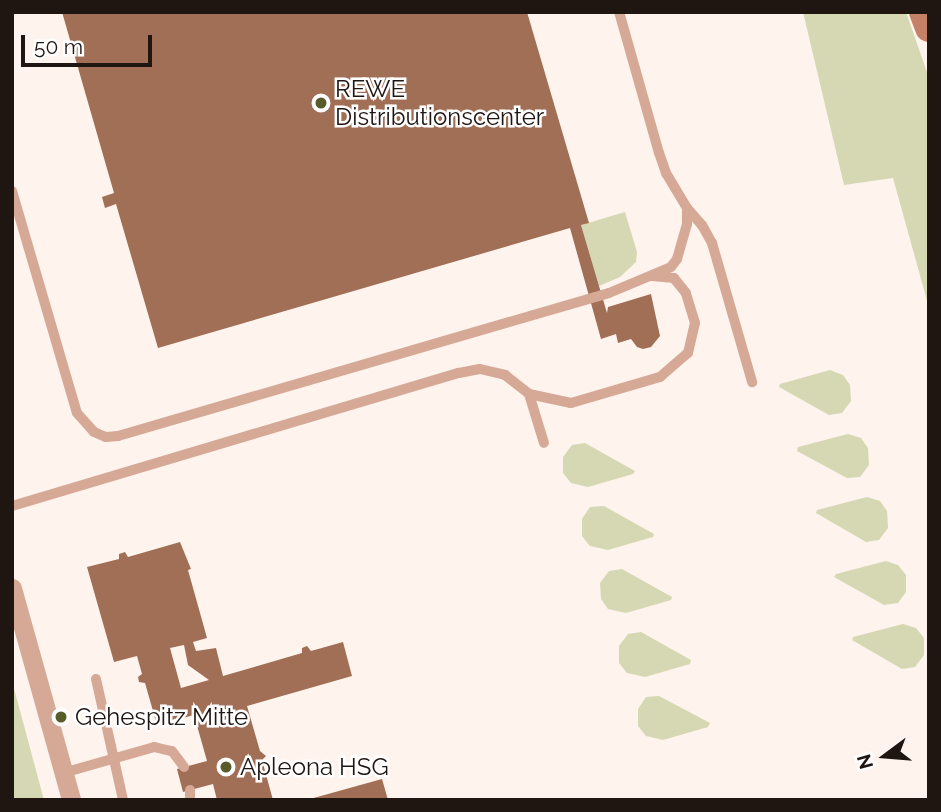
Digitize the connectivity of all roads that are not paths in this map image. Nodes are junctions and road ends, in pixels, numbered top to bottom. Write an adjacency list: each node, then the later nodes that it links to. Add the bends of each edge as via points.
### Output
1 (619, 12): 5 (lane, via 659,153)
2 (923, 12): 3 (main road)
3 (929, 28)
4 (12, 191): 6 (lane, via 77,413 83,424 106,436 570,305)
5 (687, 208): 6 (lane, via 677,260); 7 (lane, via 712,243)
6 (651, 276): 8 (lane, via 674,278 687,293 695,323 688,353 676,367 660,377 571,403)
7 (752, 382)
8 (529, 394): 9 (lane); 10 (lane, via 505,375 480,369 459,373)
9 (544, 443)
10 (12, 506)
11 (12, 588): 15 (street)
12 (96, 679): 13 (lane)
13 (113, 759): 14 (lane, via 162,748 172,751); 15 (lane); 17 (lane)
14 (184, 767)
15 (63, 773): 16 (street)
16 (71, 800)
17 (123, 800)

